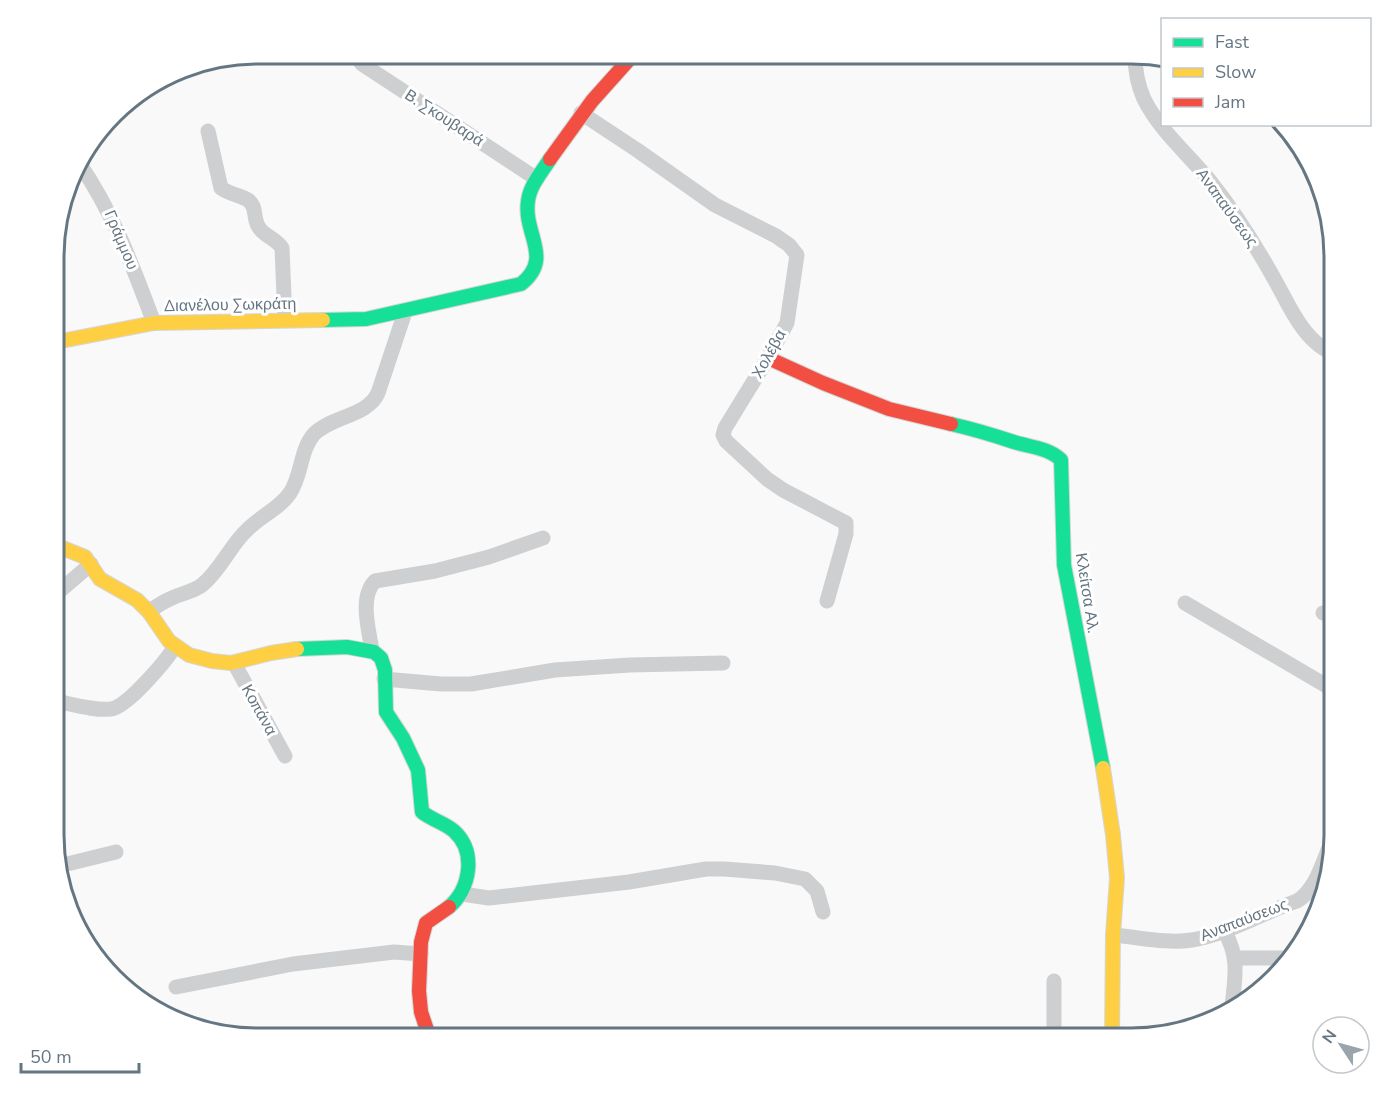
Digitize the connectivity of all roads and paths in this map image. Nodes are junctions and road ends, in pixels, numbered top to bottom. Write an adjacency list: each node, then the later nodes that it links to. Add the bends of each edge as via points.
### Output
1 (364, 65): 9 (street, Β. Σκουβαρά)
2 (623, 65): 4 (street, Διανέλου Σωκράτη)
3 (1136, 65): 6 (street, Αναπαύσεως, via 1144,99)
4 (581, 113): 9 (street, Διανέλου Σωκράτη); 15 (street, Χολέβα, via 715,205 776,236 794,250 797,261 789,315)
5 (1161, 126): 14 (street, Αναπαύσεως, via 1229,204 1299,322)
6 (1161, 126)
7 (208, 131): 11 (street, via 221,188 252,204 262,232 282,248)
8 (85, 172): 12 (street, Γράμμου, via 125,246)
9 (537, 179): 10 (street, Διανέλου Σωκράτη, via 526,211 538,262 535,274 521,284)
10 (405, 312): 11 (street, Διανέλου Σωκράτη, via 350,320); 22 (street, via 373,402 324,426 313,436 290,493 248,529 209,578)
11 (285, 320): 12 (street, Διανέλου Σωκράτη)
12 (154, 323): 13 (street, Διανέλου Σωκράτη)
13 (64, 341)
14 (1324, 348)
15 (768, 358): 20 (street, Χολέβα, via 724,428 724,438 775,485 846,523); 37 (street, Κλείτσα Αλ., via 889,409 990,433 1054,453 1061,460 1064,565 1113,835 1117,878)
16 (543, 538): 24 (street, via 435,571 375,581 368,589 367,599)
17 (64, 548): 18 (street)
18 (91, 564): 19 (street); 22 (street, via 98,577 130,594)
19 (65, 587)
20 (827, 601)
21 (1185, 603): 28 (street)
22 (148, 612): 23 (street)
23 (174, 648): 25 (street, via 204,660); 29 (street, via 158,670 114,709)
24 (372, 650): 25 (street, via 346,647 273,653); 27 (street, via 381,658)
25 (234, 663): 30 (street, Κοπάνα)
26 (723, 663): 27 (street, via 555,670 471,684)
27 (384, 679): 34 (street, via 386,712 418,770 422,812 459,837 468,871)
28 (1324, 684)
29 (65, 704)
30 (285, 756)
31 (116, 852): 32 (street)
32 (67, 864)
33 (1322, 864): 36 (street, Αναπαύσεως, via 1306,895)
34 (462, 894): 35 (street, via 489,898 724,869 805,879 817,891); 38 (street, via 427,922)
35 (823, 912)
36 (1224, 930): 37 (street, Αναπαύσεως, via 1182,941); 39 (street)
37 (1113, 935): 46 (street, Κλείτσα Αλ.)
38 (421, 954): 42 (street, via 394,951 293,964); 44 (street, via 420,1007)
39 (1236, 958): 40 (street); 43 (street)
40 (1281, 958)
41 (1054, 981): 45 (street)
42 (176, 987)
43 (1233, 1000)
44 (427, 1028)
45 (1054, 1028)
46 (1112, 1028)

